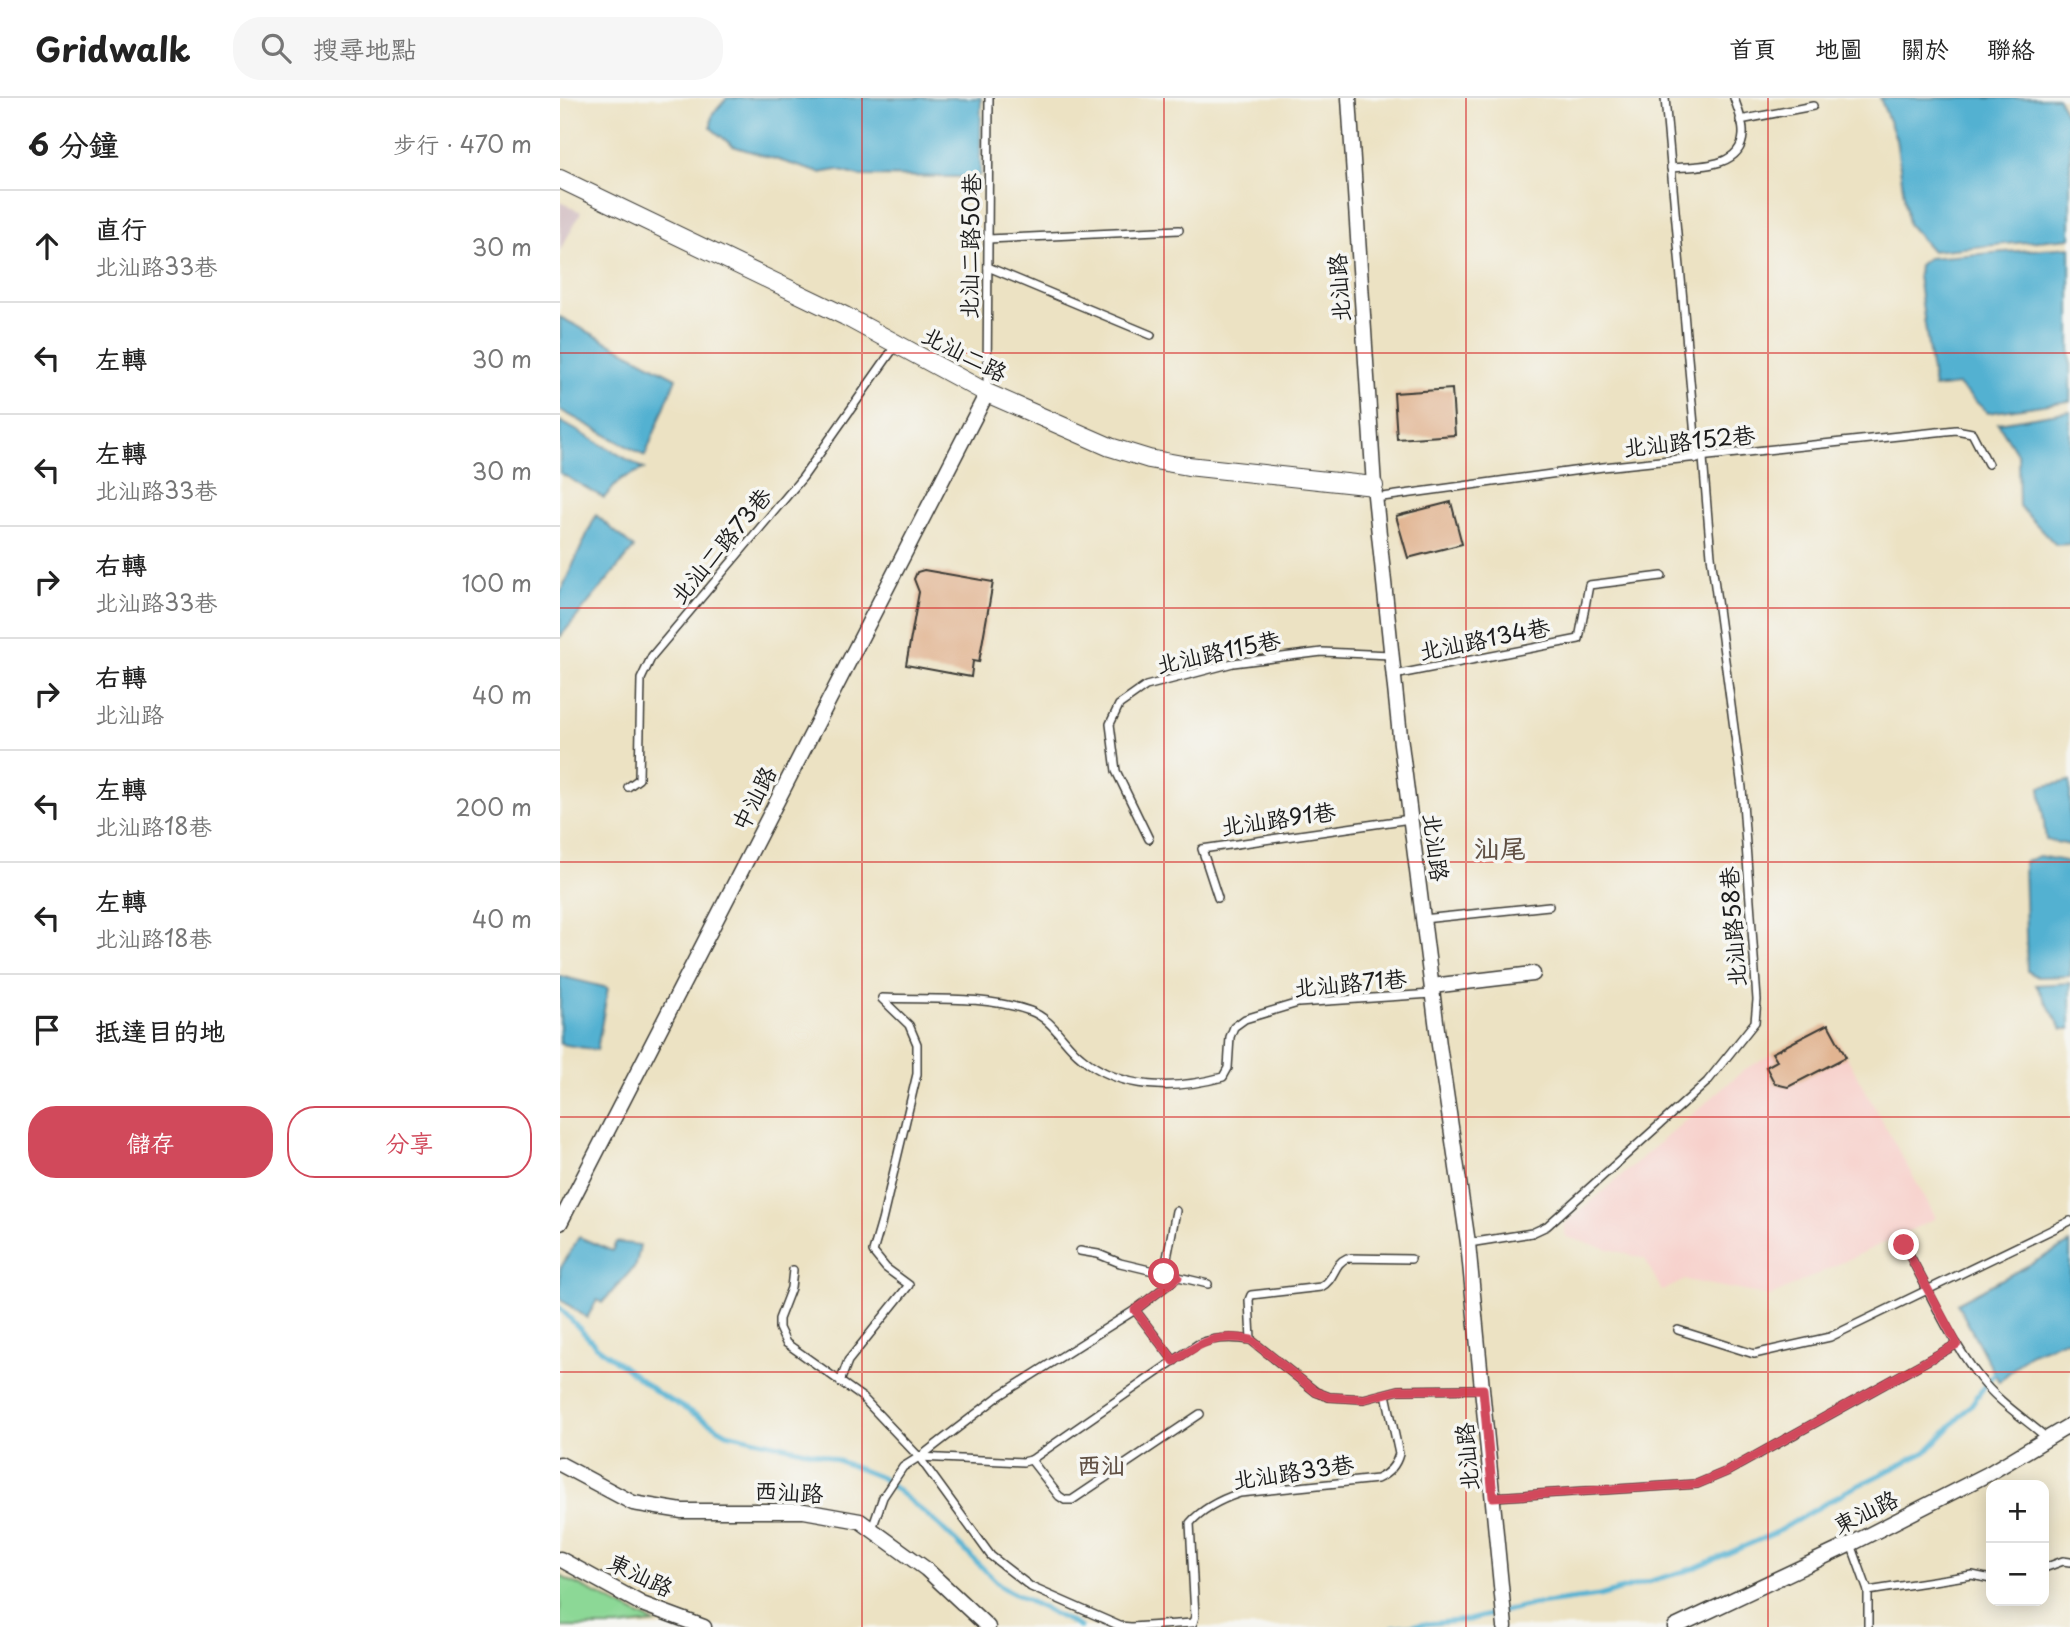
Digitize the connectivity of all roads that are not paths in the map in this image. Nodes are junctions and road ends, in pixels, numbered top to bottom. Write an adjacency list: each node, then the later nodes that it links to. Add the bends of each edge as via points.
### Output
1 (989, 98): 10 (lane, 北汕二路50巷)
2 (1349, 98): 17 (street, 北汕路)
3 (1665, 98): 7 (lane, 北汕路58巷)
4 (1734, 98): 6 (lane)
5 (1813, 106): 6 (lane)
6 (1740, 120): 7 (lane, via 1742,146 1734,155 1717,164)
7 (1671, 168): 15 (lane, 北汕路58巷)
8 (560, 179): 13 (street, 北汕二路)
9 (1180, 230): 10 (lane)
10 (988, 239): 11 (lane, 北汕二路50巷)
11 (988, 267): 12 (lane); 14 (lane, 北汕二路50巷)
12 (1152, 335)
13 (897, 345): 14 (street, 北汕二路); 21 (lane, 北汕二路73巷, via 803,477 652,656 641,679 639,779)
14 (987, 394): 17 (street, 北汕二路, via 1149,459); 31 (street, 中汕路)
15 (1700, 458): 16 (lane, 北汕路152巷, via 1965,430 1972,433); 17 (lane, 北汕路152巷); 32 (lane, 北汕路58巷, via 1742,788 1755,1022 1707,1082 1547,1226 1532,1233)
16 (1988, 464)
17 (1375, 492): 19 (street, 北汕路)
18 (1662, 576): 20 (lane, 北汕路134巷, via 1589,584 1578,639)
19 (1391, 655): 20 (street, 北汕路); 23 (lane, 北汕路115巷, via 1322,652 1233,663 1146,686 1119,705 1110,724 1116,771)
20 (1394, 675): 22 (street, 北汕路)
21 (628, 787)
22 (1410, 819): 24 (lane, 北汕路91巷, via 1202,849); 26 (street, 北汕路)
23 (1149, 839)
24 (1218, 898)
25 (1549, 906): 26 (lane)
26 (1423, 919): 28 (street, 北汕路)
27 (1533, 974): 28 (street)
28 (1432, 990): 32 (street, 北汕路); 46 (lane, 北汕路71巷, via 1298,1003 1245,1019 1230,1037 1223,1077 1148,1086 1112,1077 1081,1058 1048,1020 1031,1011 981,1001 882,998 909,1025 917,1044 917,1074 873,1252 909,1285 848,1361)
29 (1176, 1211): 37 (lane)
30 (2070, 1221): 40 (lane)
31 (560, 1223)
32 (1468, 1243): 47 (street, 北汕路)
33 (1904, 1245): 40 (lane)
34 (1080, 1251): 37 (lane)
35 (1411, 1259): 43 (lane, via 1347,1258 1321,1287 1251,1295)
36 (793, 1270): 46 (lane, 北汕路33巷, via 779,1328 786,1343)
37 (1164, 1274): 38 (lane)
38 (1178, 1277): 39 (lane); 41 (lane)
39 (1208, 1284)
40 (1928, 1290): 42 (lane, via 1830,1337 1754,1354); 44 (lane)
41 (1135, 1310): 45 (lane); 52 (lane, via 999,1396)
42 (1678, 1330)
43 (1251, 1340): 45 (lane, via 1208,1340); 48 (lane, via 1316,1392 1364,1399)
44 (1957, 1344): 51 (lane, via 1979,1378); 55 (lane, via 1697,1484)
45 (1174, 1361): 53 (lane)
46 (840, 1382): 52 (lane, 北汕路33巷, via 862,1397)
47 (1483, 1389): 48 (lane); 55 (street, 北汕路)
48 (1386, 1394): 52 (lane, 北汕路33巷, via 1399,1454 1384,1476 1240,1493 1196,1516 1189,1532 1195,1616 1193,1623 1186,1625 1120,1626 1031,1587 991,1556)
49 (1200, 1414): 53 (lane, via 1072,1500 1059,1496)
50 (2070, 1425): 51 (street, 東汕路)
51 (2048, 1439): 57 (street, 東汕路)
52 (919, 1457): 53 (lane); 56 (lane, via 903,1467 883,1497)
53 (1031, 1460)
54 (560, 1464): 56 (street, 西汕路, via 634,1503 682,1511 804,1511 860,1521)
55 (1493, 1497): 65 (street, 北汕路)
56 (872, 1530): 64 (street, 西汕路, via 926,1569)
57 (1851, 1544): 62 (lane); 66 (street, 東汕路)
58 (560, 1559): 63 (street, 東汕路, via 642,1604)
59 (2070, 1562): 60 (lane)
60 (2049, 1566)
61 (1986, 1578): 62 (lane, via 1972,1574)
62 (1868, 1591): 67 (lane)
63 (704, 1627)
64 (987, 1627)
65 (1505, 1627)
66 (1675, 1627)
67 (1868, 1627)

